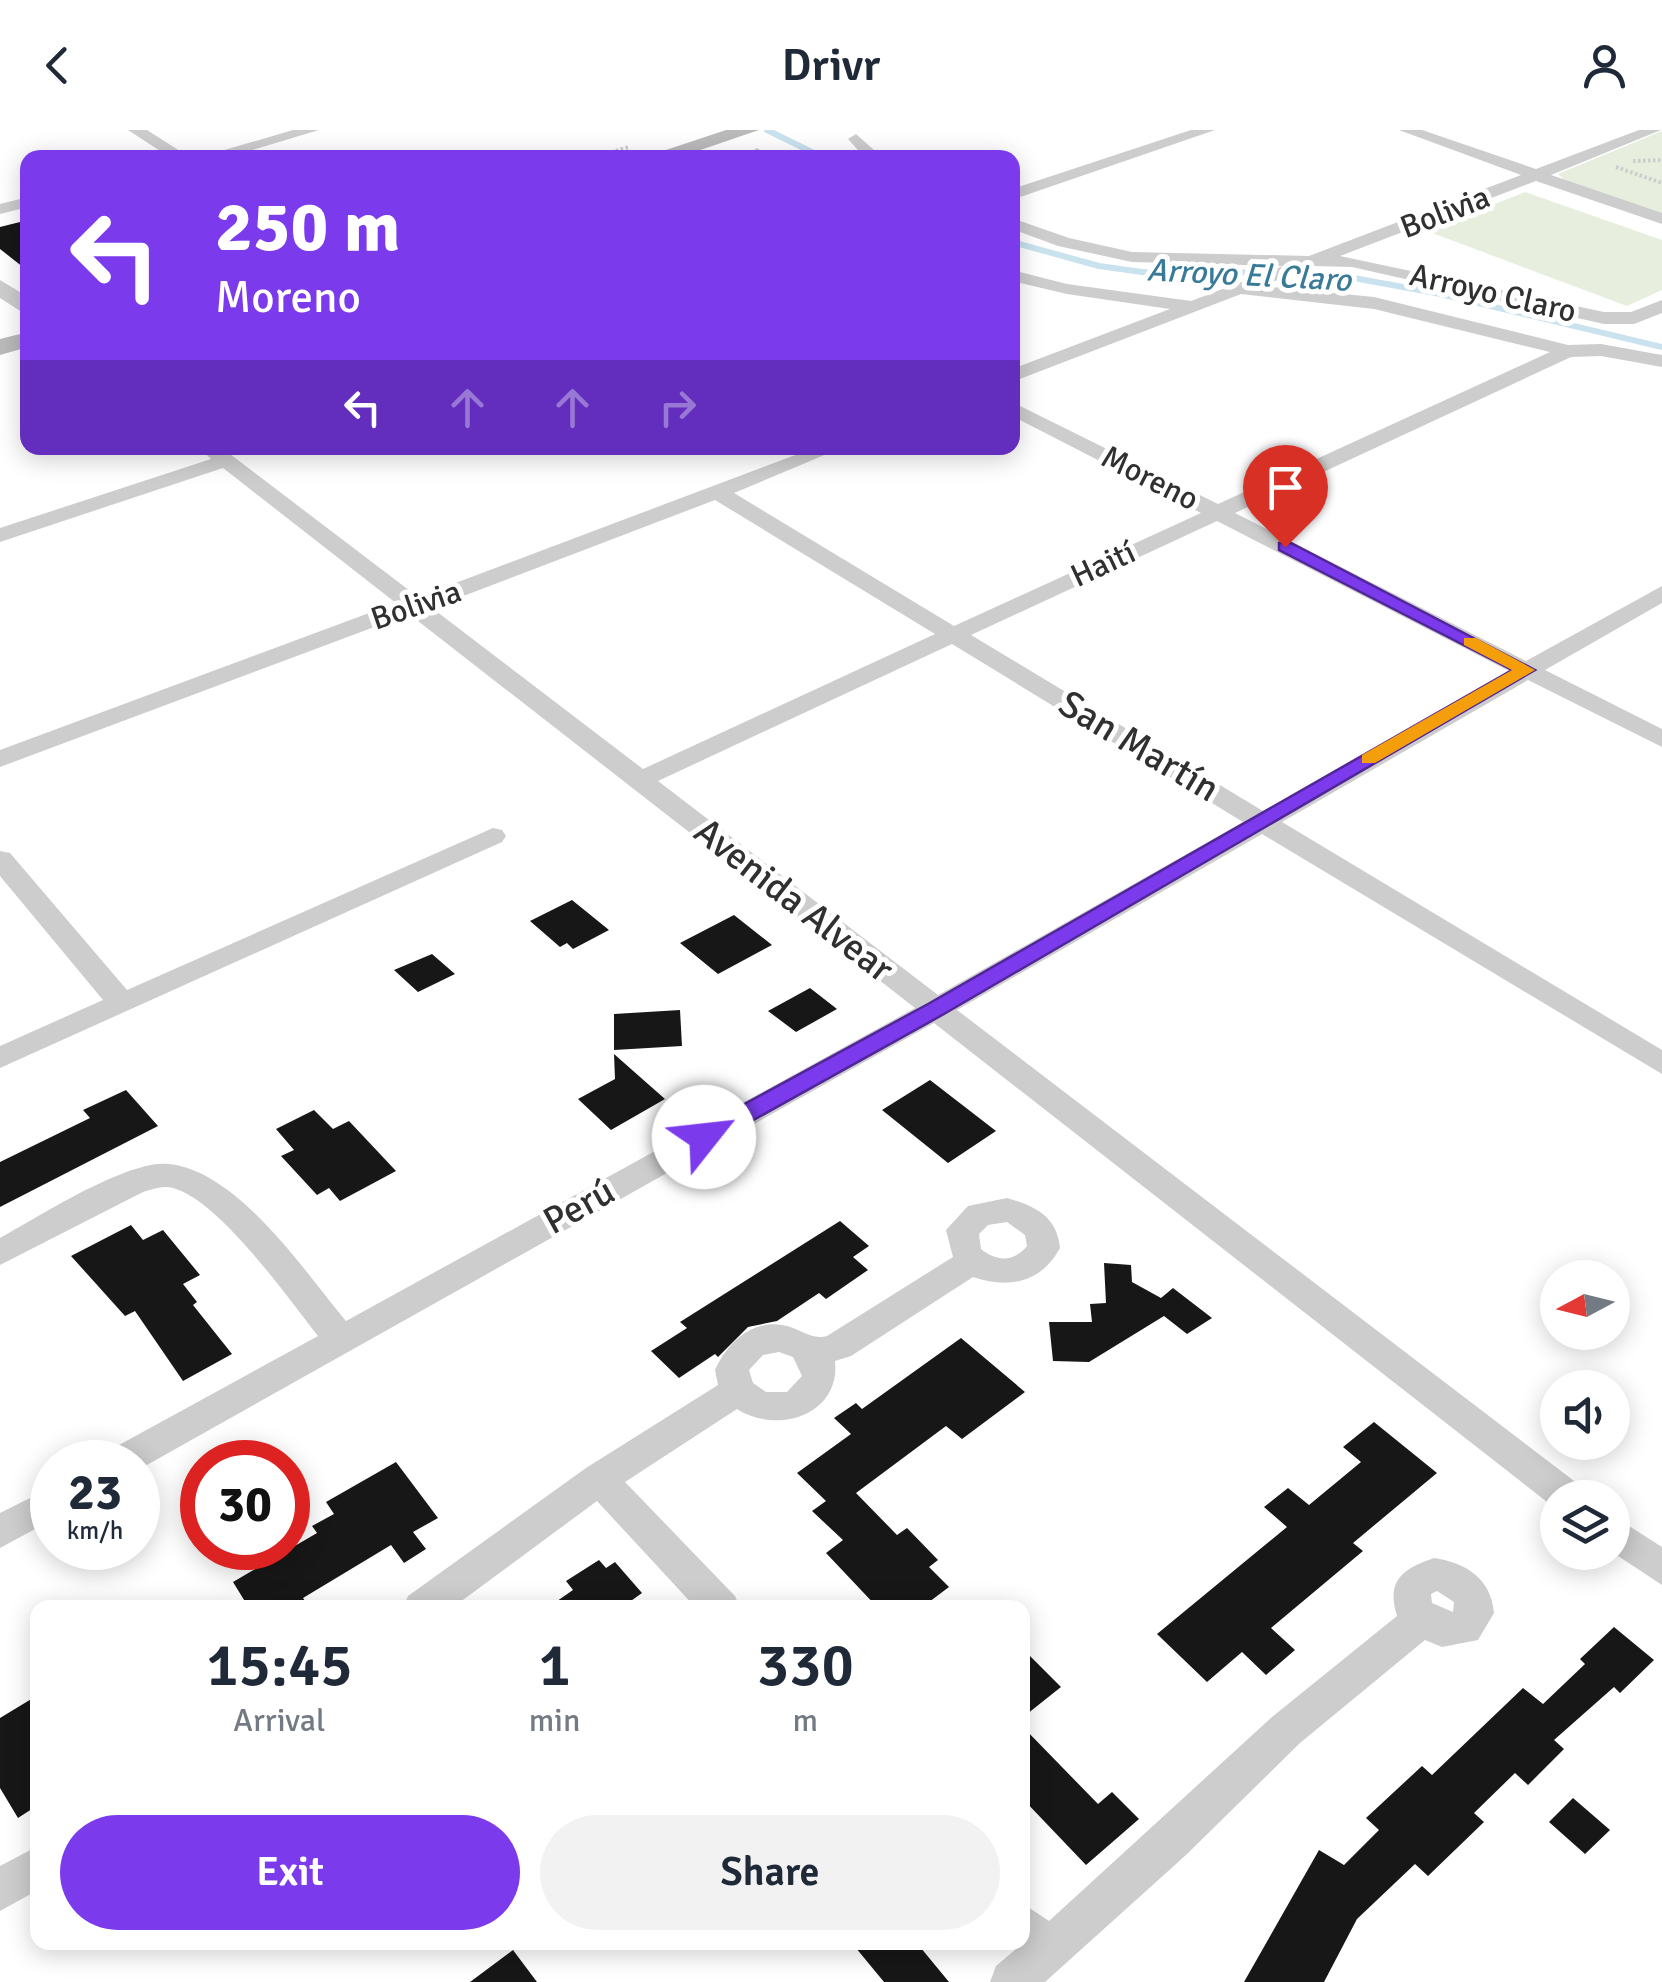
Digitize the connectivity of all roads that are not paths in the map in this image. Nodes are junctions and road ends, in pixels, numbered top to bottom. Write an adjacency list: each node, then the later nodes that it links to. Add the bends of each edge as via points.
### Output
1 (136, 130): 8 (street)
2 (311, 130): 9 (street)
3 (1207, 130): 14 (street)
4 (1407, 130): 13 (street)
5 (1653, 130): 13 (street, Bolivia)
6 (732, 132): 10 (main road); 11 (main road)
7 (856, 138): 12 (street)
8 (169, 150)
9 (235, 150)
10 (654, 150)
11 (677, 150)
12 (868, 150)
13 (1540, 176): 15 (street); 17 (street, Bolivia)
14 (1020, 192)
15 (1662, 219)
16 (1020, 227): 17 (street, Arroyo Claro, via 1132,257)
17 (1315, 261): 19 (street, Bolivia); 22 (street, Arroyo Claro, via 1620,319)
18 (1020, 276): 23 (street)
19 (1245, 286): 23 (street, Bolivia); 24 (street, Arroyo Claro, via 1374,303)
20 (0, 287): 21 (street)
21 (20, 303)
22 (1662, 306)
23 (1192, 307): 26 (street, Bolivia)
24 (1568, 351): 25 (street, Arroyo Claro); 32 (street, Haití)
25 (1662, 361)
26 (1020, 373)
27 (1020, 412): 32 (street, Moreno)
28 (216, 455): 33 (street)
29 (220, 455): 35 (street, Avenida Alvear)
30 (813, 455): 31 (street, Bolivia)
31 (717, 492): 35 (street, Bolivia); 36 (street, San Martín)
32 (1216, 512): 36 (street, Haití); 37 (street, Moreno)
33 (0, 535)
34 (1662, 593): 37 (street, Perú)
35 (412, 606): 39 (street, Bolivia); 40 (street, Avenida Alvear)
36 (952, 634): 40 (street, Haití); 41 (street, San Martín)
37 (1526, 670): 38 (street, Moreno); 41 (street, Perú)
38 (1662, 739)
39 (0, 758)
40 (639, 780): 45 (street, Avenida Alvear)
41 (1260, 820): 45 (street, Perú); 47 (street, San Martín)
42 (493, 836): 44 (street)
43 (0, 858): 44 (street)
44 (121, 1002): 46 (street)
45 (936, 1009): 50 (street, Perú); 55 (street, Avenida Alvear)
46 (0, 1058)
47 (1662, 1064)
48 (0, 1253): 50 (street, via 136,1183 166,1175 190,1180 219,1200)
49 (972, 1261): 51 (street, via 839,1346)
50 (339, 1337): 53 (street, Perú)
51 (814, 1354): 52 (street, via 781,1338 754,1343 732,1370); 52 (street, via 820,1378 815,1390 792,1406 761,1407)
52 (738, 1391): 54 (street)
53 (159, 1440)
54 (598, 1480): 60 (street); 61 (street)
55 (1547, 1480)
56 (30, 1515): 57 (street)
57 (0, 1532)
58 (1630, 1545): 59 (street)
59 (1662, 1569)
60 (433, 1600)
61 (713, 1600)
62 (1421, 1620): 65 (street)
63 (30, 1871): 64 (street)
64 (0, 1890)
65 (1036, 1938)
66 (1029, 1950): 67 (street)
67 (1012, 1982)

